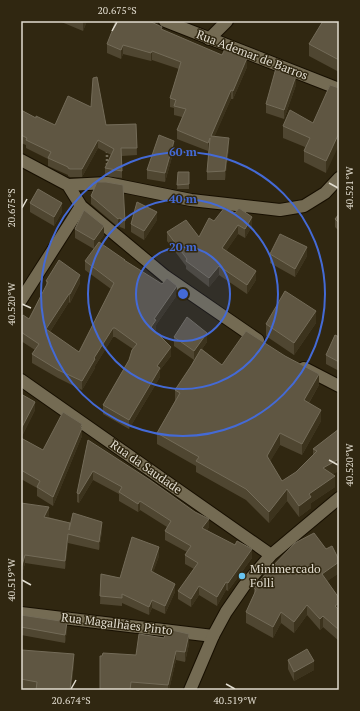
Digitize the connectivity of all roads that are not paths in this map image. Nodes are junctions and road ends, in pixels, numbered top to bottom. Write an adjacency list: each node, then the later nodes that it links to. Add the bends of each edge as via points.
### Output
1 (165, 21): 3 (street, Rua Ademar de Barros)
2 (227, 21): 3 (street)
3 (209, 39): 4 (street, Rua Ademar de Barros)
4 (339, 89)
5 (21, 160): 7 (street)
6 (339, 178): 7 (street, via 325,193 304,206 280,210 191,200 107,182)
7 (68, 185): 8 (street)
8 (81, 206): 9 (street); 10 (street, via 165,276)
9 (21, 300)
10 (270, 347)
11 (296, 364): 13 (street)
12 (21, 380): 15 (street, Rua da Saudade)
13 (339, 386)
14 (339, 498): 15 (street)
15 (271, 555): 17 (street, via 244,586)
16 (21, 613): 17 (street, Rua Magalhães Pinto)
17 (213, 636): 18 (street)
18 (190, 690)

